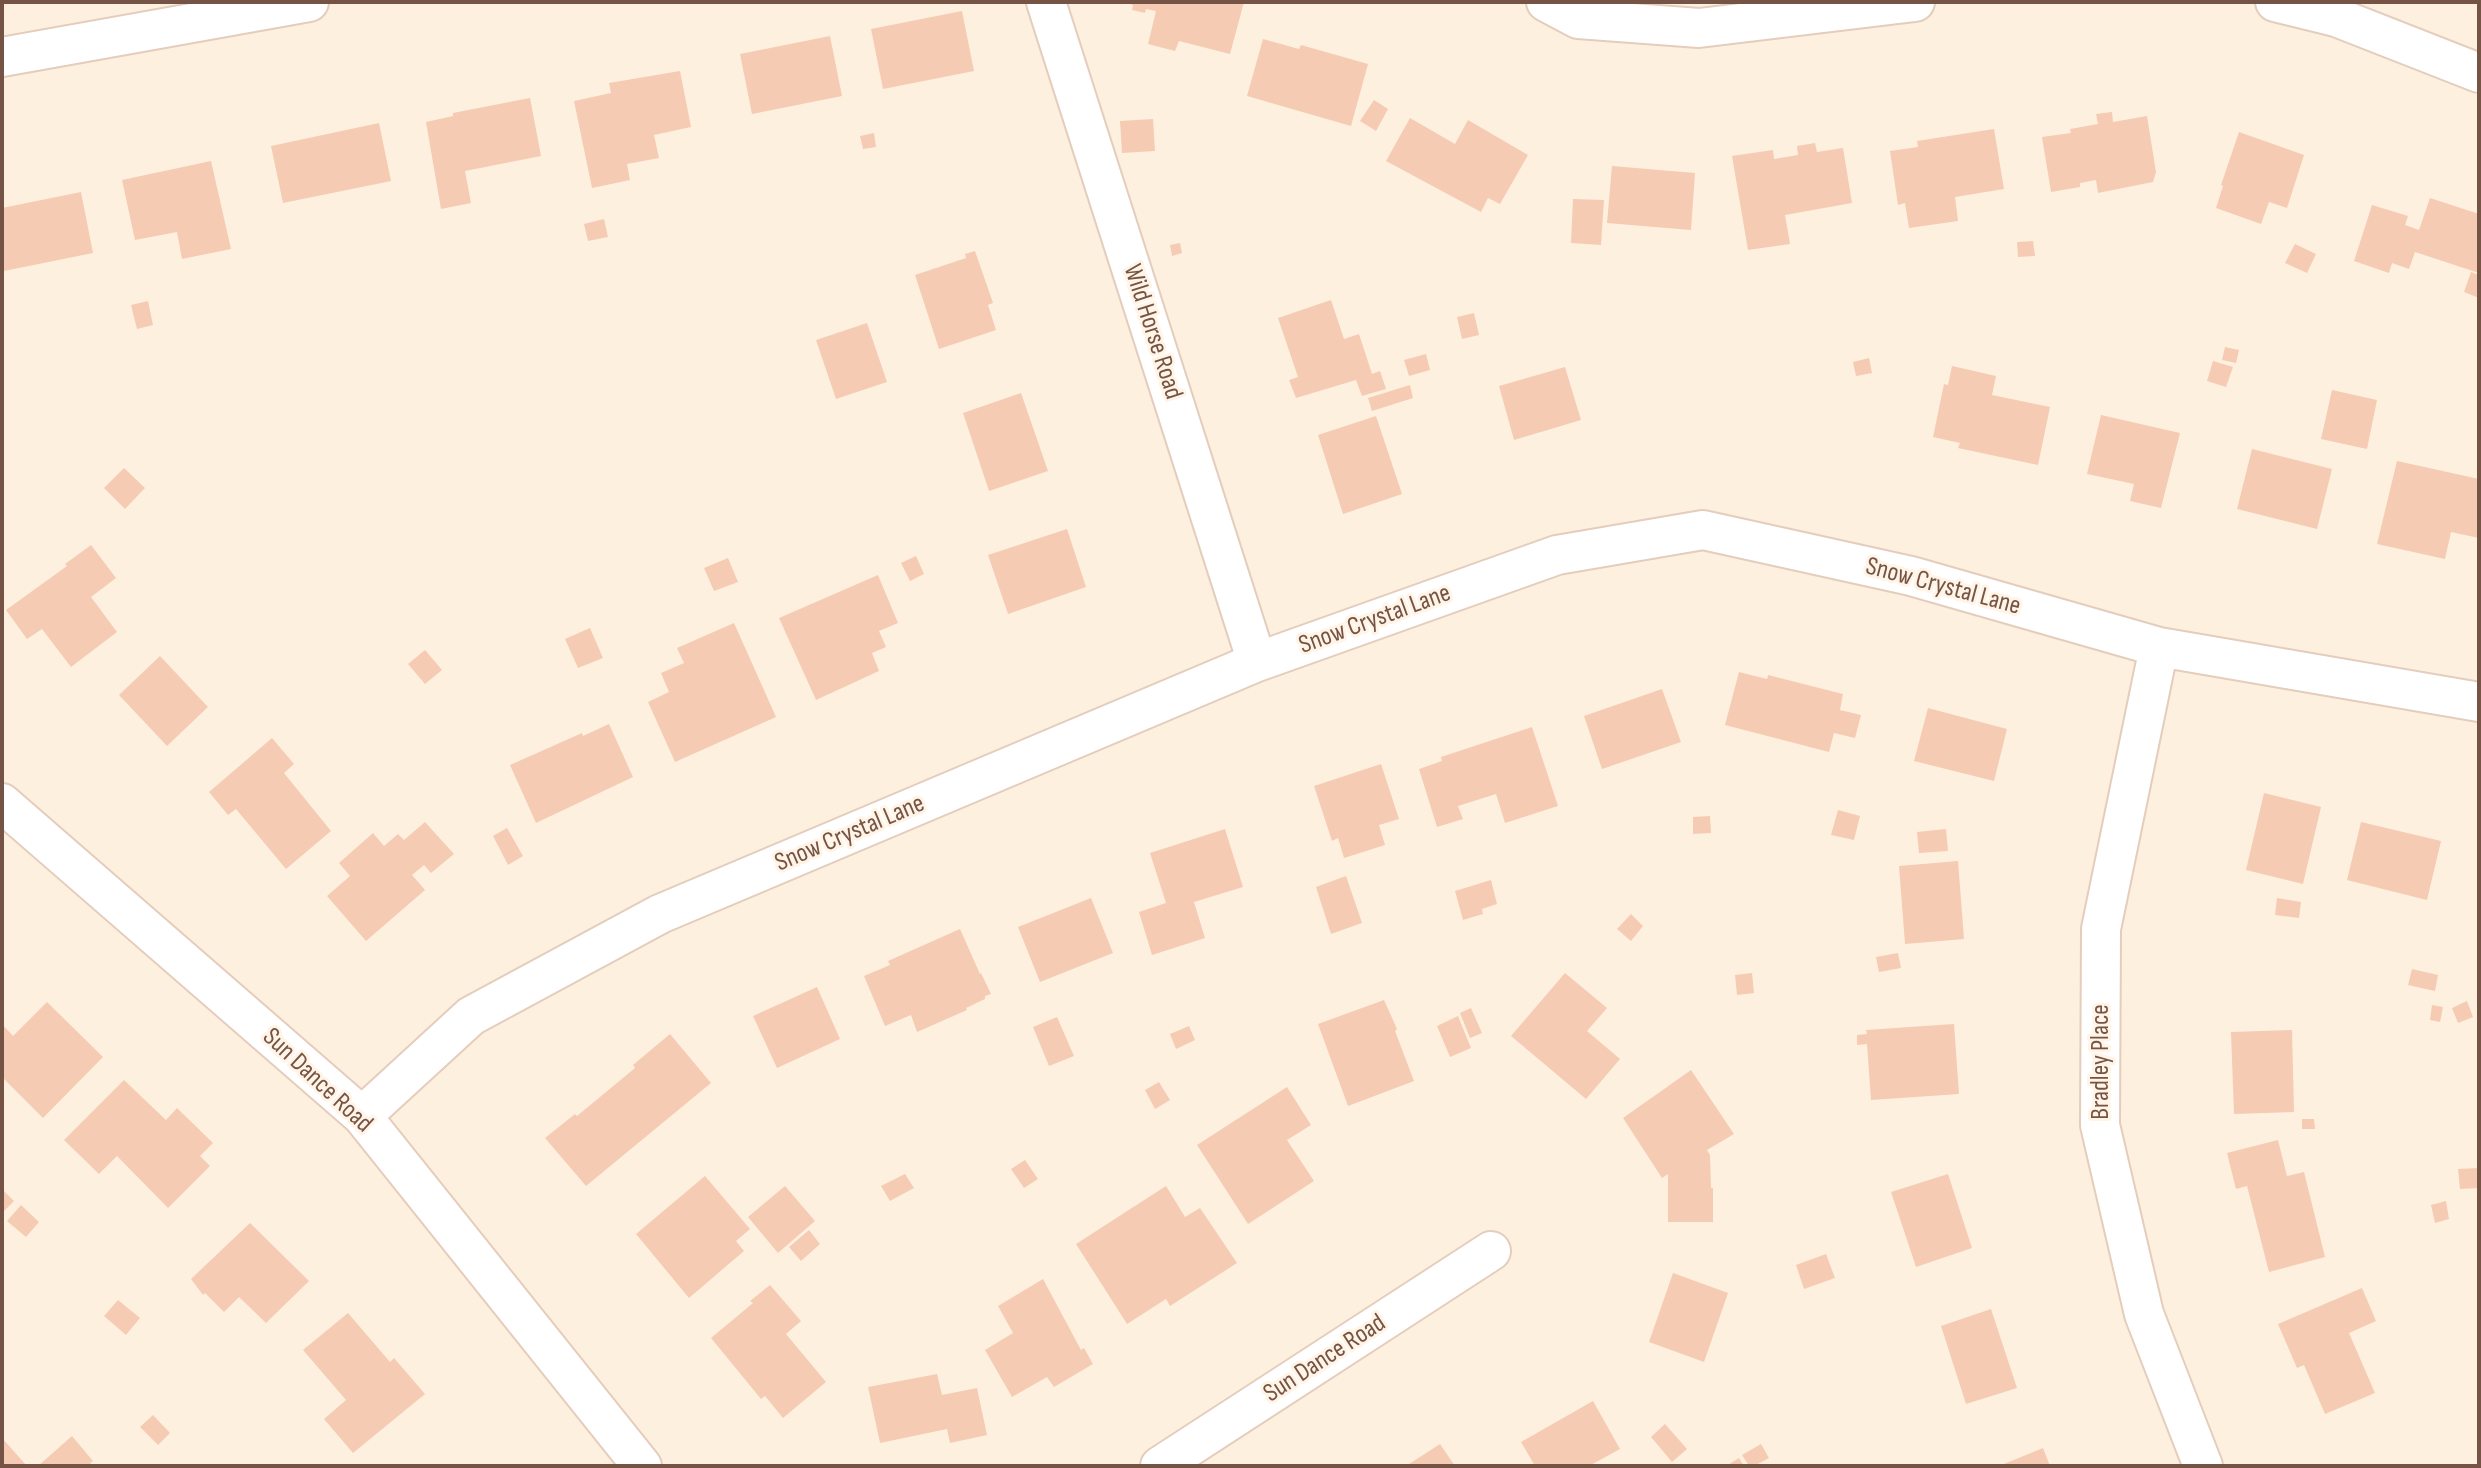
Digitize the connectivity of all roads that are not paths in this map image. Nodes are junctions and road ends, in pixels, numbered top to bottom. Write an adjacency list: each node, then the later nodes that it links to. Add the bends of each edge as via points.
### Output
1 (309, 2): 6 (street)
2 (1046, 2): 9 (street, Wild Horse Road)
3 (1546, 2): 4 (street, via 1578,19 1699,27)
4 (1915, 2)
5 (2275, 2): 7 (street, via 2336,16)
6 (2, 57)
7 (2479, 73)
8 (2159, 647): 9 (street, Snow Crystal Lane, via 1910,576 1703,530 1558,555); 10 (street, Snow Crystal Lane); 16 (street, Bradley Place, via 2101,929 2099,1125 2144,1314)
9 (1258, 662): 12 (street, Snow Crystal Lane, via 660,914 471,1016)
10 (2479, 702)
11 (2, 803): 12 (street, Sun Dance Road)
12 (362, 1116): 14 (street, Sun Dance Road)
13 (1491, 1251): 15 (street, Sun Dance Road)
14 (642, 1466)
15 (1160, 1466)
16 (2203, 1466)

